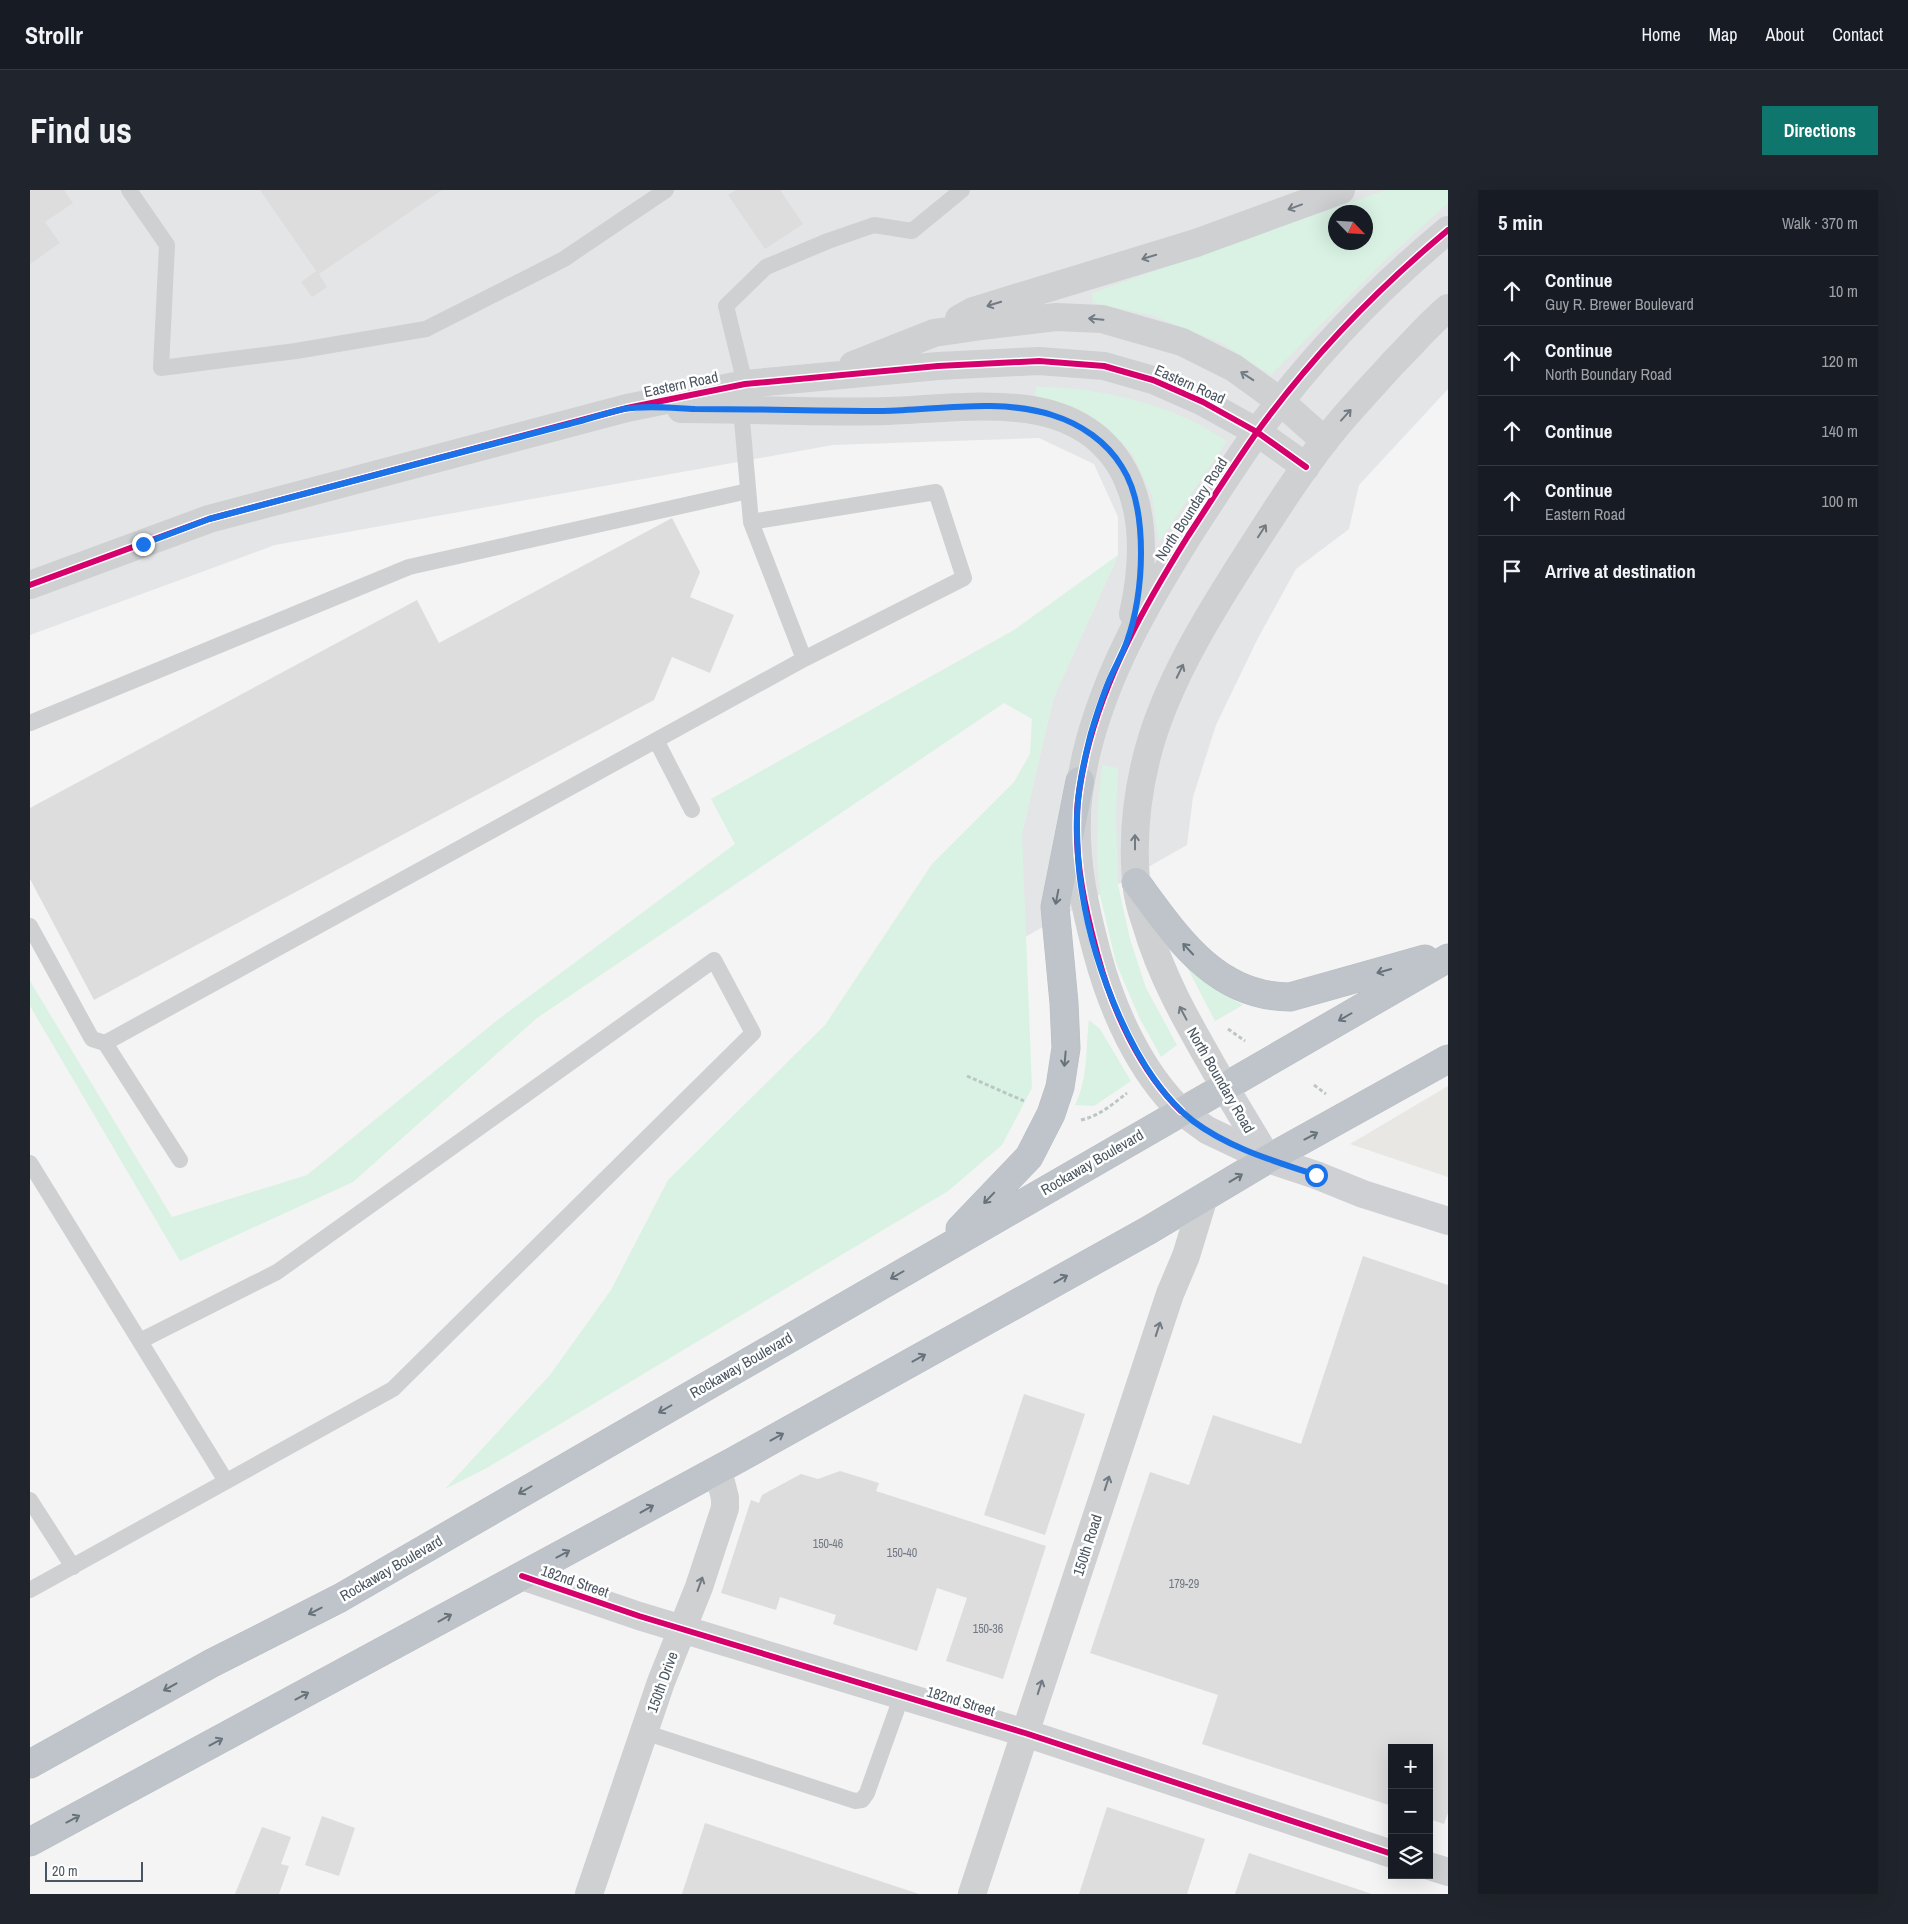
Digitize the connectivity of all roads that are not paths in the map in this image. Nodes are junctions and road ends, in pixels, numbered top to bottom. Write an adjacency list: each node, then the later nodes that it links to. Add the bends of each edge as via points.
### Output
1 (129, 190): 2 (lane, via 167,245 161,368 296,351 426,329 564,258)
2 (666, 190)
3 (962, 190): 9 (lane, via 912,231 874,225 766,267 726,306)
4 (1341, 190): 7 (street, one-way to 7, via 1196,243 973,311)
5 (1448, 230): 10 (street, North Boundary Road, via 1376,296)
6 (1448, 308): 12 (street, North Boundary Road, one-way to 6, via 1370,388)
7 (934, 333): 8 (street, Eastern Road); 10 (street, Eastern Road, one-way to 7, via 1234,368 1182,342 1102,319 1056,317)
8 (826, 376): 9 (street, Eastern Road); 11 (street, Eastern Road, via 1039,361 1104,366 1177,390)
9 (743, 396): 14 (lane); 16 (street, Eastern Road, via 627,408 209,519); 17 (street, via 888,411 1018,408 1054,415 1085,430 1121,464 1135,497 1140,539 1139,589)
10 (1281, 402): 11 (street, North Boundary Road); 12 (street, Eastern Road)
11 (1258, 432): 13 (street, Eastern Road); 17 (street, North Boundary Road, via 1158,585)
12 (1325, 441): 13 (street, North Boundary Road)
13 (1306, 467): 23 (street, North Boundary Road, one-way to 13, via 1138,798 1160,715 1230,580)
14 (748, 491): 15 (lane); 19 (lane, via 409,567)
15 (751, 522): 18 (lane); 18 (lane, via 936,492 964,578)
16 (30, 585)
17 (1128, 640): 21 (street, North Boundary Road, via 1100,703)
18 (804, 659): 20 (lane)
19 (30, 723)
20 (656, 740): 22 (lane); 27 (lane)
21 (1080, 781): 30 (street, North Boundary Road, via 1077,816 1082,894 1102,974 1141,1057 1158,1085); 36 (highway, one-way to 36, via 1056,907 1066,1048 1060,1088 1029,1157)
22 (692, 810)
23 (1136, 882): 25 (highway, one-way to 23, via 1290,998 1257,994 1223,978 1196,957); 29 (street, North Boundary Road, one-way to 23, via 1159,964)
24 (30, 926): 27 (lane, via 92,1039)
25 (1448, 952)
26 (1448, 958): 29 (highway, Rockaway Boulevard, one-way to 29)
27 (105, 1043): 32 (lane)
28 (1448, 1059): 31 (highway, one-way to 28)
29 (1224, 1086): 30 (highway, Rockaway Boulevard); 31 (main road, North Boundary Road)
30 (1181, 1111): 31 (main road, North Boundary Road, via 1207,1130); 36 (highway, Rockaway Boulevard)
31 (1268, 1159): 34 (highway, one-way to 31); 35 (main road)
32 (180, 1160)
33 (30, 1163): 37 (lane)
34 (1204, 1197): 38 (highway, one-way to 34); 47 (street, 150th Road, one-way to 34)
35 (1448, 1221)
36 (939, 1251): 48 (highway, Rockaway Boulevard, one-way to 48, via 340,1598 212,1663)
37 (140, 1340): 39 (lane); 39 (lane, via 277,1272 714,960 753,1032 393,1389)
38 (718, 1470): 42 (highway, one-way to 38); 44 (street, 150th Drive, one-way to 38, via 725,1508)
39 (226, 1481): 41 (lane)
40 (30, 1500): 41 (lane)
41 (73, 1566): 43 (lane)
42 (522, 1576): 44 (street, 182nd Street); 49 (highway, one-way to 42)
43 (30, 1590)
44 (682, 1630): 45 (street, 182nd Street); 46 (street, 150th Drive)
45 (902, 1696): 46 (lane, via 867,1792 862,1800 855,1801); 47 (street, 182nd Street)
46 (644, 1732): 53 (street, 150th Drive)
47 (1025, 1734): 50 (street, 182nd Street); 54 (street, 150th Road)
48 (30, 1764)
49 (30, 1842)
50 (1388, 1853)
51 (1433, 1867): 52 (street)
52 (1448, 1872)
53 (589, 1894)
54 (972, 1894)

